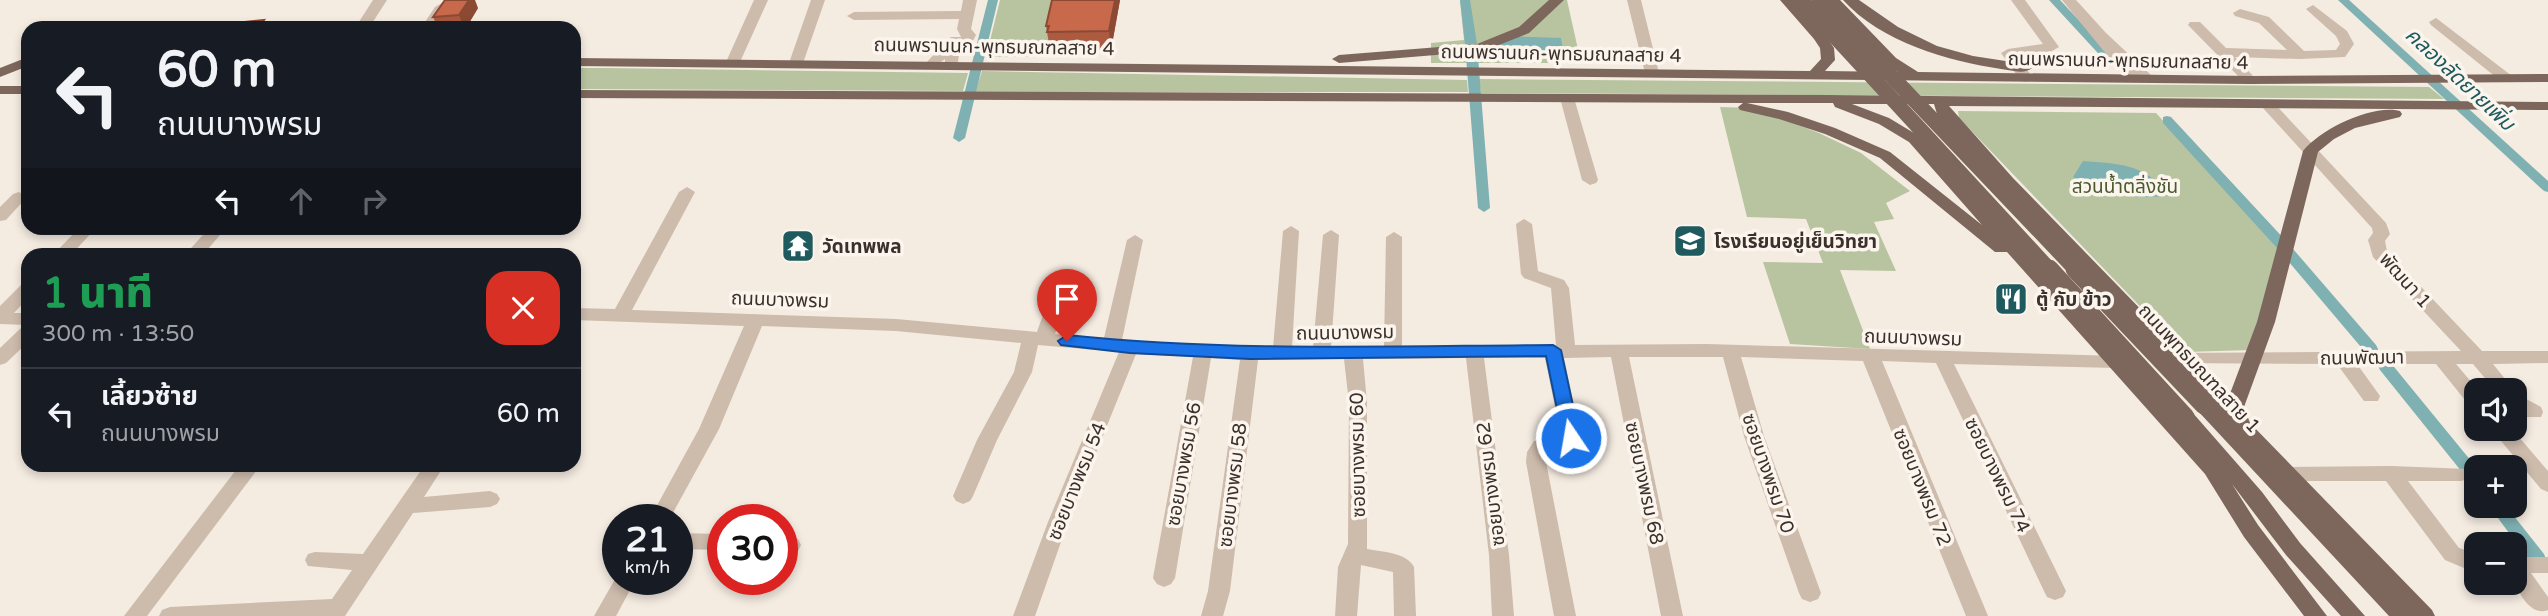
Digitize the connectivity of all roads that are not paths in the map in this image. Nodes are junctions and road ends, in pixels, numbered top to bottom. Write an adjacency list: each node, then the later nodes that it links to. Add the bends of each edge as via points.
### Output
1 (380, 0): 18 (street)
2 (457, 0): 19 (street, via 440,9)
3 (761, 0): 28 (street)
4 (818, 0): 30 (street)
5 (970, 0): 20 (street)
6 (1558, 0): 33 (main road, via 1524,30 1472,49)
7 (1634, 0): 36 (street)
8 (1787, 0): 13 (main road)
9 (1819, 0): 120 (main road, ถนนพุทธมณฑลสาย 1, bridge)
10 (1833, 0): 14 (main road)
11 (2018, 0): 34 (street, via 2052,47 2008,53)
12 (2068, 0): 40 (street, via 2103,44)
13 (1799, 6): 14 (main road, via 1821,20 1837,19); 37 (main road, via 1826,48 1828,60); 121 (main road, bridge, via 2185,417 2255,497)
14 (1847, 6): 34 (main road, via 1938,53); 38 (main road, via 1891,61)
15 (2313, 9): 24 (street, via 2347,44 2340,54)
16 (2240, 13): 24 (street, via 2264,20)
17 (854, 16): 20 (street)
18 (366, 21)
19 (432, 21)
20 (965, 22): 31 (street, via 954,44); 32 (street, via 969,34 952,54)
21 (2436, 22): 41 (street)
22 (2195, 25): 23 (street)
23 (2223, 52): 24 (street); 42 (street)
24 (2300, 55)
25 (0, 58): 26 (main road)
26 (21, 60)
27 (581, 62): 28 (main road, ถนนพรานนก-พุทธมณฑลสาย 4)
28 (733, 62): 30 (main road, ถนนพรานนก-พุทธมณฑลสาย 4)
29 (21, 63): 35 (main road)
30 (796, 63): 31 (main road, ถนนพรานนก-พุทธมณฑลสาย 4)
31 (931, 65): 32 (main road, ถนนพรานนก-พุทธมณฑลสาย 4)
32 (952, 65): 33 (main road, ถนนพรานนก-พุทธมณฑลสาย 4)
33 (1213, 68): 36 (main road, ถนนพรานนก-พุทธมณฑลสาย 4)
34 (2021, 72): 38 (main road, ถนนพรานนก-พุทธมณฑลสาย 4); 40 (main road, ถนนพรานนก-พุทธมณฑลสาย 4)
35 (0, 73)
36 (1652, 73): 37 (main road, ถนนพรานนก-พุทธมณฑลสาย 4)
37 (1812, 76): 38 (main road, ถนนพรานนก-พุทธมณฑลสาย 4)
38 (1915, 77)
39 (2547, 78): 41 (main road, ถนนพรานนก-พุทธมณฑลสาย 4)
40 (2141, 79): 42 (main road, ถนนพรานนก-พุทธมณฑลสาย 4)
41 (2507, 79): 42 (main road, ถนนพรานนก-พุทธมณฑลสาย 4)
42 (2250, 80)
43 (1, 89): 44 (main road)
44 (21, 90)
45 (581, 94): 46 (main road)
46 (1567, 98): 47 (main road); 54 (street)
47 (1688, 99): 48 (main road); 70 (main road, via 1783,115 1885,155)
48 (1828, 99): 49 (main road); 56 (main road, via 1884,121 1914,139)
49 (1946, 101): 50 (main road); 55 (main road, via 1942,111)
50 (2268, 105): 52 (main road); 53 (street, พัฒนา 1)
51 (2548, 106): 52 (main road)
52 (2440, 107): 53 (main road, via 2345,126 2320,140)
53 (2311, 151): 94 (street, พัฒนา 1, via 2380,227 2379,253); 98 (main road)
54 (1590, 180)
55 (2007, 181): 56 (main road, via 1978,169 1963,169 1951,175); 97 (main road)
56 (1952, 182): 70 (main road)
57 (687, 192): 73 (street)
58 (19, 197): 59 (street)
59 (0, 216)
60 (1524, 224): 80 (street, via 1530,274 1560,288)
61 (1291, 231): 87 (street)
62 (81, 235): 67 (street)
63 (212, 235): 68 (street)
64 (1331, 235): 88 (street)
65 (1394, 237): 85 (street)
66 (1135, 240): 79 (street, ซอยบางพรม 54)
67 (68, 248)
68 (199, 248)
69 (1076, 285): 78 (street, via 1056,304)
70 (2048, 286): 99 (main road)
71 (21, 295): 74 (street)
72 (581, 314): 73 (street, ถนนบางพรม)
73 (621, 314): 76 (street, ถนนบางพรม)
74 (0, 317): 75 (street)
75 (21, 318)
76 (756, 319): 78 (street, ถนนบางพรม); 118 (street, via 709,429)
77 (21, 338): 95 (street)
78 (1037, 338): 79 (street, ถนนบางพรม); 116 (street)
79 (1121, 346): 82 (street, ถนนบางพรม); 138 (street, ซอยบางพรม 54)
80 (1555, 350): 81 (street, ถนนบางพรม); 83 (street, ถนนบางพรม); 106 (street); 143 (street, via 1571,438 1567,443 1541,446 1536,462)
81 (1619, 350): 84 (street, ถนนบางพรม); 144 (street, ซอยบางพรม 68)
82 (1203, 351): 86 (street, ถนนบางพรม); 128 (street, ซอยบางพรม 56)
83 (1474, 351): 85 (street, ถนนบางพรม); 142 (street, ซอยบางพรม 62)
84 (1730, 351): 91 (street, ถนนบางพรม); 131 (street, ซอยบางพรม 70, via 1754,436)
85 (1393, 353): 89 (street, ถนนบางพรม)
86 (1250, 354): 87 (street, ถนนบางพรม); 139 (street, ซอยบางพรม 58)
87 (1282, 354): 88 (street, ถนนบางพรม)
88 (1321, 354): 89 (street, ถนนบางพรม)
89 (1353, 354): 122 (street, ซอยบางพรม 60, via 1358,416 1358,544)
90 (2440, 356): 93 (street, ถนนพัฒนา); 94 (street, ถนนพัฒนา); 101 (street)
91 (1871, 357): 96 (street, ถนนบางพรม); 145 (street, ซอยบางพรม 72)
92 (2548, 357): 94 (street, ถนนพัฒนา)
93 (2341, 358): 98 (street, ถนนพัฒนา); 102 (street)
94 (2478, 358): 100 (street, พัฒนา 1)
95 (0, 359)
96 (1943, 359): 99 (street, ถนนบางพรม); 130 (street, ซอยบางพรม 74)
97 (2177, 359): 98 (street, ถนนพัฒนา); 105 (main road)
98 (2253, 359): 105 (main road, via 2235,407)
99 (2118, 362): 109 (main road)
100 (2495, 378)
101 (2464, 385)
102 (2371, 396)
103 (2527, 408): 104 (street)
104 (2534, 412)
105 (2242, 428): 108 (main road)
106 (1561, 430)
107 (2511, 441): 115 (street)
108 (2268, 454): 113 (main road); 120 (main road)
109 (2212, 470): 121 (main road); 146 (main road, via 2251,531)
110 (245, 472): 135 (street)
111 (430, 472): 119 (street)
112 (2391, 473): 113 (street); 114 (street); 124 (street, via 2452,554)
113 (2287, 474): 149 (main road)
114 (2461, 474)
115 (2548, 484)
116 (963, 496)
117 (490, 499): 119 (street)
118 (668, 504)
119 (407, 506): 125 (street)
120 (2300, 507): 148 (main road, ถนนพุทธมณฑลสาย 1)
121 (2293, 549): 147 (main road)
122 (1354, 555): 140 (street, ซอยบางพรม 60); 141 (street, via 1403,567)
123 (315, 560): 125 (street)
124 (2464, 560)
125 (369, 563): 134 (street)
126 (2548, 565): 127 (street)
127 (2527, 566)
128 (1164, 578)
129 (2527, 584): 133 (street)
130 (2055, 591)
131 (1810, 593)
132 (617, 595): 137 (street)
133 (2540, 604)
134 (336, 612): 136 (street)
135 (135, 616)
136 (170, 616)
137 (605, 616)
138 (1024, 616)
139 (1212, 616)
140 (1346, 616)
141 (1405, 616)
142 (1503, 616)
143 (1566, 616)
144 (1672, 616)
145 (1977, 616)
146 (2316, 616)
147 (2354, 616)
148 (2403, 616)
149 (2424, 616)

